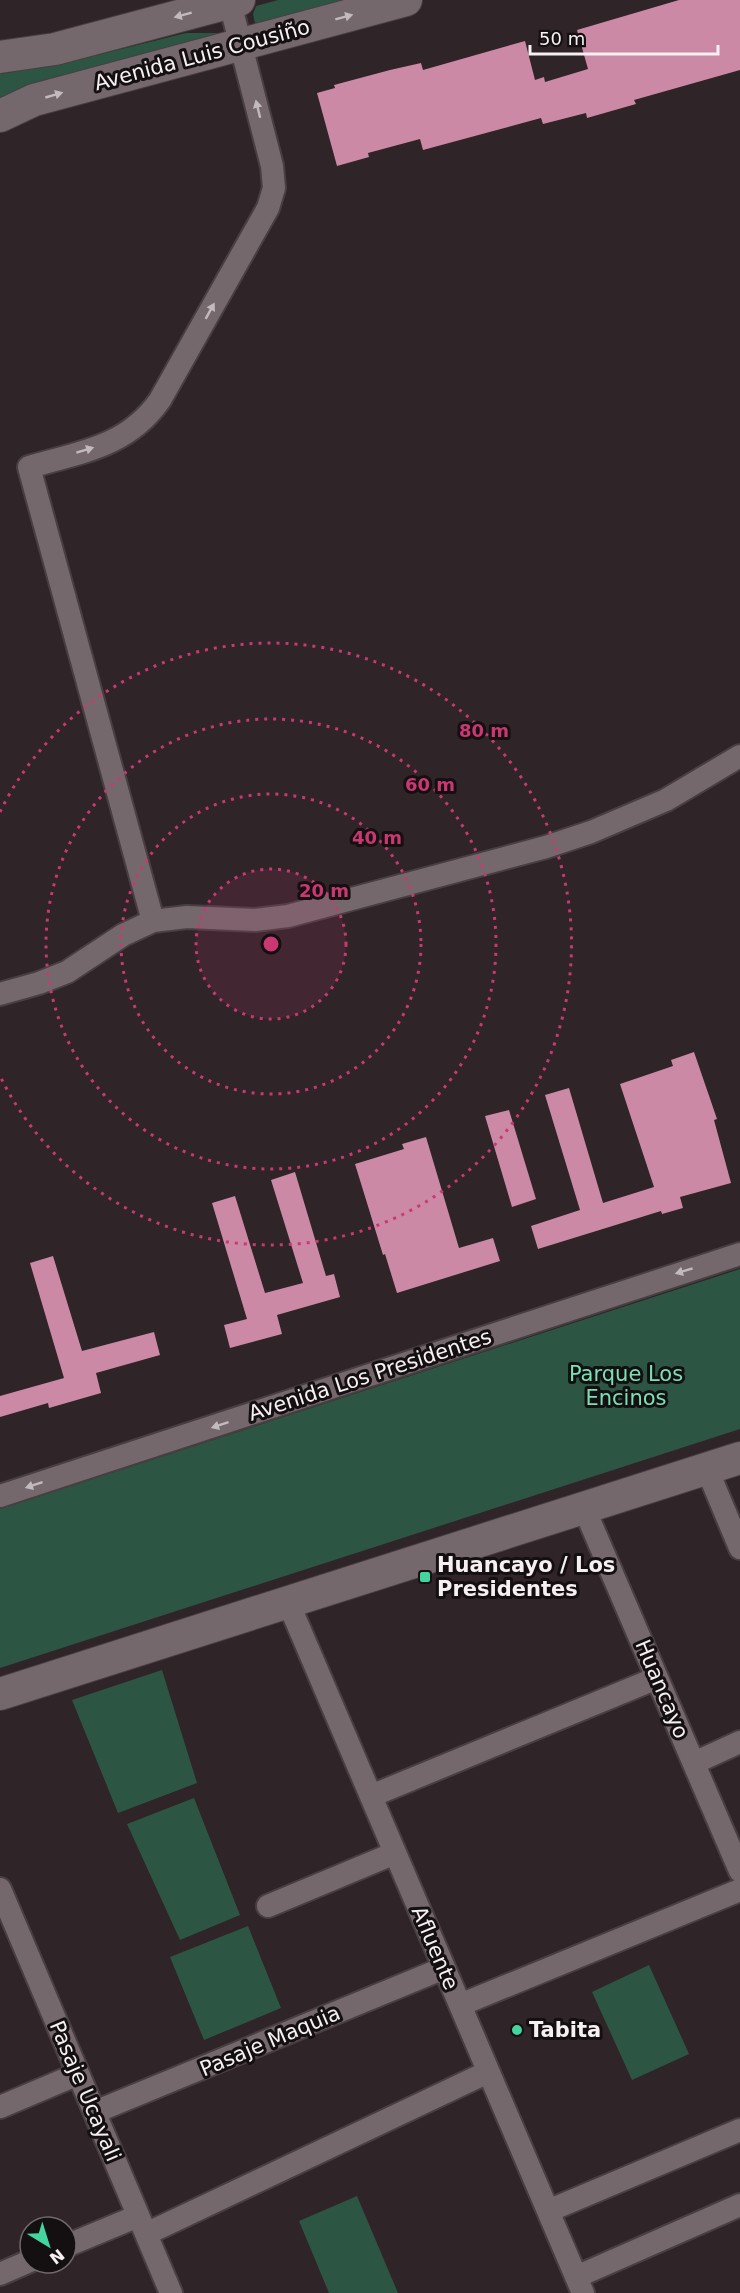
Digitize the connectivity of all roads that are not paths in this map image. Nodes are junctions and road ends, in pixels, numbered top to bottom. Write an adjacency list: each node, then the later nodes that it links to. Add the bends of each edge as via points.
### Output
1 (406, 0): 3 (street, Avenida Luis Cousiño, one-way to 1)
2 (235, 1): 3 (street); 4 (street, Avenida Luis Cousiño, one-way to 4, via 55,49)
3 (241, 44): 5 (street, Avenida Luis Cousiño, one-way to 3, via 34,100); 7 (street, one-way to 3, via 29,467 115,441 151,413 268,208 274,188 272,165)
4 (0, 57)
5 (0, 116)
6 (740, 756): 7 (street, via 687,789 635,814 546,847 288,916)
7 (153, 921): 8 (street, via 60,975)
8 (0, 994)
9 (740, 1254): 12 (street, Avenida Los Presidentes, one-way to 12)
10 (740, 1458): 11 (street)
11 (707, 1468): 13 (street); 14 (street)
12 (0, 1496)
13 (584, 1508): 15 (street); 16 (street, Huancayo)
14 (740, 1548)
15 (288, 1602): 17 (street); 20 (street, Afluente)
16 (657, 1677): 19 (street, Huancayo); 20 (street)
17 (0, 1694)
18 (740, 1742): 19 (street)
19 (694, 1763): 22 (street, Huancayo)
20 (370, 1796): 21 (street, Afluente)
21 (395, 1853): 25 (street); 26 (street, Afluente)
22 (740, 1871)
23 (0, 1889): 29 (street, Pasaje Ucayali)
24 (740, 1890): 27 (street)
25 (268, 1906)
26 (444, 1968): 27 (street, Afluente); 31 (street, Pasaje Maquia)
27 (460, 2005): 28 (street, Afluente)
28 (488, 2072): 34 (street, Afluente); 35 (street)
29 (78, 2074): 30 (street); 31 (street, Pasaje Ucayali)
30 (0, 2107)
31 (94, 2112): 35 (street, Pasaje Ucayali)
32 (740, 2130): 34 (street)
33 (740, 2205): 39 (street)
34 (548, 2211): 39 (street, Afluente)
35 (142, 2225): 36 (street); 42 (street, Pasaje Ucayali)
36 (78, 2243)
37 (18, 2266): 38 (street)
38 (0, 2274)
39 (579, 2285)
40 (0, 2287): 41 (street)
41 (2, 2293)
42 (171, 2293)

